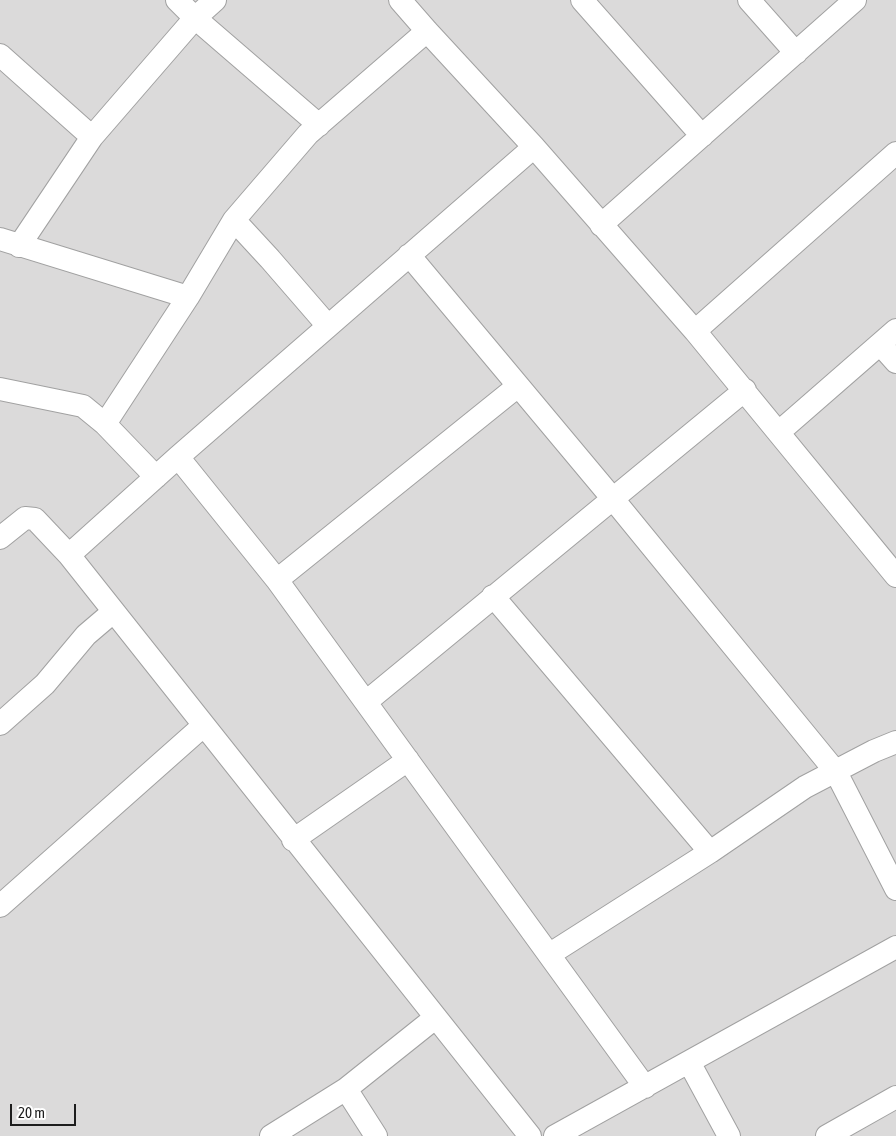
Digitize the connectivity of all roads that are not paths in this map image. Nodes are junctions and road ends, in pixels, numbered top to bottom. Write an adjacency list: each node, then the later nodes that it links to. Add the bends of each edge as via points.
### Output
1 (177, 0): 7 (street)
2 (215, 0): 7 (street)
3 (400, 0): 8 (street)
4 (582, 0): 12 (street)
5 (749, 0): 9 (street)
6 (855, 0): 9 (street)
7 (195, 18): 11 (street); 13 (street)
8 (427, 31): 11 (street); 14 (street)
9 (796, 53): 12 (street)
10 (0, 55): 13 (street)
11 (319, 125): 16 (street)
12 (702, 136): 17 (street)
13 (92, 137): 18 (street)
14 (534, 147): 17 (street); 19 (street)
15 (896, 153): 22 (street)
16 (234, 220): 20 (street); 21 (street)
17 (602, 226): 22 (street)
18 (10, 242): 20 (street)
19 (409, 255): 21 (street); 25 (street)
20 (188, 297): 28 (street)
21 (328, 326): 30 (street)
22 (695, 331): 27 (street)
23 (888, 337): 24 (street); 29 (street)
24 (896, 362)
25 (518, 386): 32 (street); 36 (street)
26 (0, 389): 28 (street, via 83,406)
27 (745, 390): 29 (street); 32 (street)
28 (105, 424): 31 (street)
29 (779, 432): 35 (street)
30 (178, 457): 31 (street); 36 (street)
31 (156, 477): 34 (street)
32 (613, 500): 37 (street); 44 (street)
33 (0, 538): 34 (street, via 25,518 35,519)
34 (69, 555): 38 (street)
35 (896, 576)
36 (277, 580): 39 (street)
37 (493, 596): 39 (street); 46 (street)
38 (113, 612): 40 (street, via 86,635 45,684); 41 (street)
39 (366, 702): 43 (street)
40 (0, 724)
41 (203, 726): 45 (street); 48 (street)
42 (896, 742): 44 (street)
43 (408, 760): 45 (street); 50 (street)
44 (836, 772): 46 (street, via 805,788); 47 (street)
45 (293, 840): 51 (street)
46 (710, 852): 50 (street)
47 (896, 889)
48 (0, 906)
49 (896, 947): 52 (street)
50 (550, 954): 53 (street)
51 (435, 1018): 54 (street); 59 (street)
52 (689, 1062): 53 (street); 61 (street)
53 (645, 1087): 60 (street)
54 (346, 1089): 57 (street); 58 (street)
55 (896, 1097): 56 (street)
56 (864, 1127): 62 (street)
57 (271, 1136)
58 (376, 1136)
59 (530, 1136)
60 (555, 1136)
61 (729, 1136)
62 (827, 1136)

